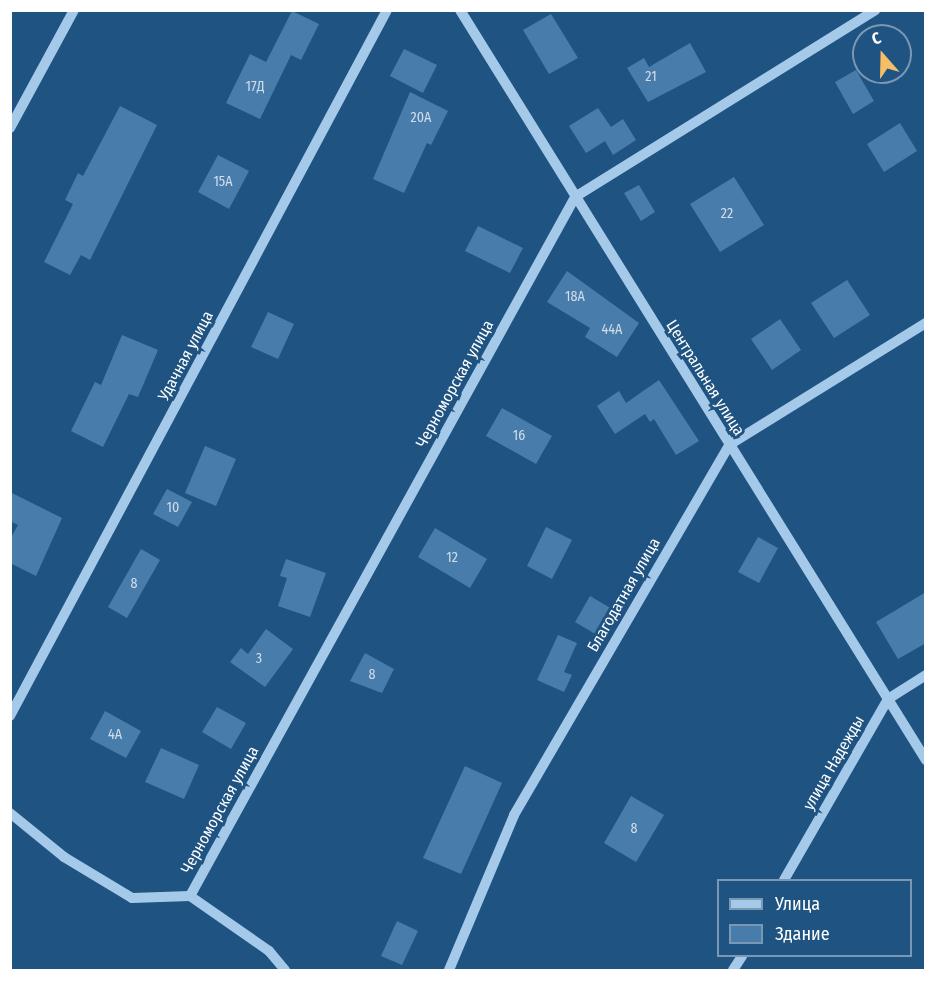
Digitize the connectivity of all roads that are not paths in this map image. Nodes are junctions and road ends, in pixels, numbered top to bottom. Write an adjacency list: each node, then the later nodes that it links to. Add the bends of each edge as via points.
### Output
1 (74, 10): 5 (street)
2 (387, 10): 11 (street, Удачная улица)
3 (460, 10): 6 (street, Центральная улица)
4 (876, 10): 6 (street, Черноморская улица)
5 (10, 128)
6 (575, 197): 8 (street, Центральная улица); 15 (street, Черноморская улица)
7 (926, 323): 8 (street, Благодатная улица)
8 (729, 445): 10 (street, Центральная улица); 18 (street, Благодатная улица, via 514,815)
9 (926, 675): 10 (street, улица Надежды)
10 (888, 699): 12 (street, Центральная улица); 14 (street, улица Надежды)
11 (10, 716)
12 (926, 760)
13 (10, 813): 15 (street, via 64,857 132,898)
14 (785, 879)
15 (190, 896): 17 (street, via 269,951)
16 (741, 957): 19 (street)
17 (285, 970)
18 (449, 970)
19 (733, 970)

